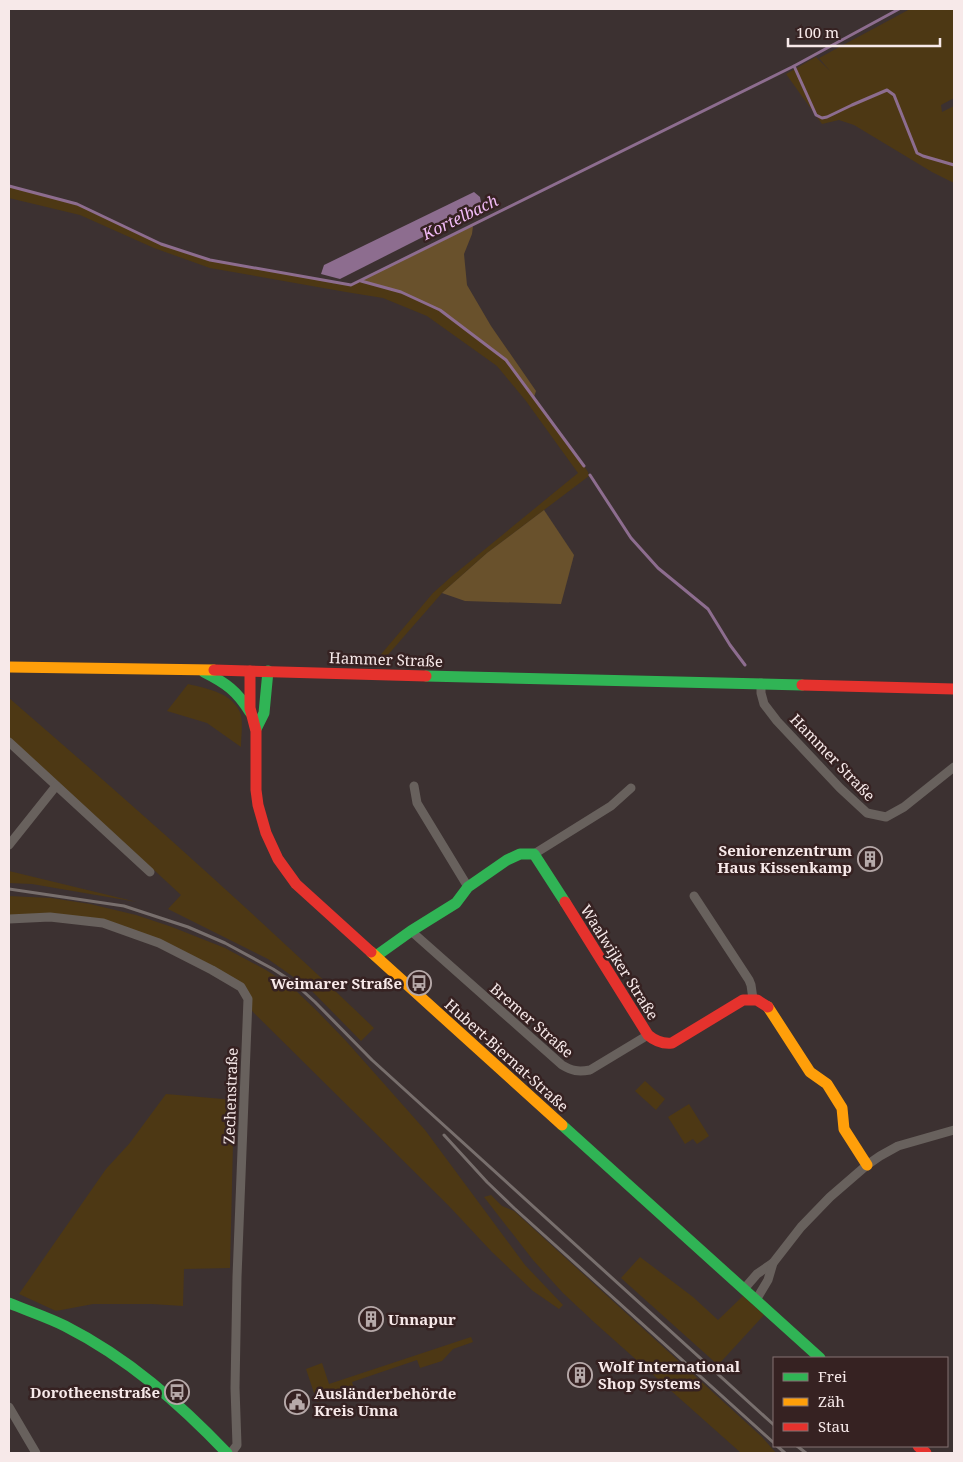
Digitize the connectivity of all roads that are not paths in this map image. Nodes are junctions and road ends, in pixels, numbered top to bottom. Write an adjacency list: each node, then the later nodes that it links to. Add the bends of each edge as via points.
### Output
1 (9, 667): 2 (street, Hammer Straße)
2 (200, 670): 3 (street, Hammer Straße); 7 (street, via 233,688)
3 (250, 670): 4 (street, Hammer Straße); 7 (street, Hubert-Biernat-Straße)
4 (268, 671): 5 (street, Hammer Straße); 8 (street, Hubert-Biernat-Straße, via 264,713)
5 (761, 683): 6 (street, Hammer Straße); 10 (street, Hammer Straße, via 764,704 777,721 867,813 886,817 904,807)
6 (954, 689)
7 (250, 712): 8 (street, Hubert-Biernat-Straße)
8 (256, 729): 21 (street, Hubert-Biernat-Straße, via 258,803 262,825 274,852 296,884)
9 (9, 742): 11 (street)
10 (954, 767)
11 (56, 786): 14 (street); 16 (street)
12 (414, 786): 17 (street, via 417,803)
13 (631, 788): 15 (street, via 611,806)
14 (9, 845)
15 (534, 854): 17 (street, via 520,854 507,860); 23 (street, Waalwijker Straße)
16 (150, 872)
17 (468, 887): 20 (street, via 456,903)
18 (694, 896): 22 (street, via 749,980)
19 (9, 919): 34 (street, Zechenstraße, via 50,917 103,923 159,943 194,961 241,986 248,999 237,1278 237,1445)
20 (411, 931): 21 (street); 23 (street, Bremer Straße, via 571,1071 590,1070)
21 (376, 956): 27 (street, Hubert-Biernat-Straße)
22 (752, 998): 23 (street, Waalwijker Straße, via 743,1000 672,1043 658,1042); 25 (street, via 770,1008 810,1072 827,1084 844,1113 844,1129)
23 (648, 1035)
24 (954, 1130): 25 (street, via 898,1146)
25 (867, 1165): 26 (street, via 833,1193)
26 (773, 1263): 27 (street); 28 (street, via 768,1280)
27 (744, 1289): 28 (street, Hubert-Biernat-Straße)
28 (756, 1300): 30 (street, Hubert-Biernat-Straße)
29 (9, 1303): 33 (street, via 75,1332 134,1368 171,1398)
30 (819, 1357)
31 (9, 1407): 32 (street)
32 (36, 1453)
33 (227, 1453)
34 (231, 1453)

